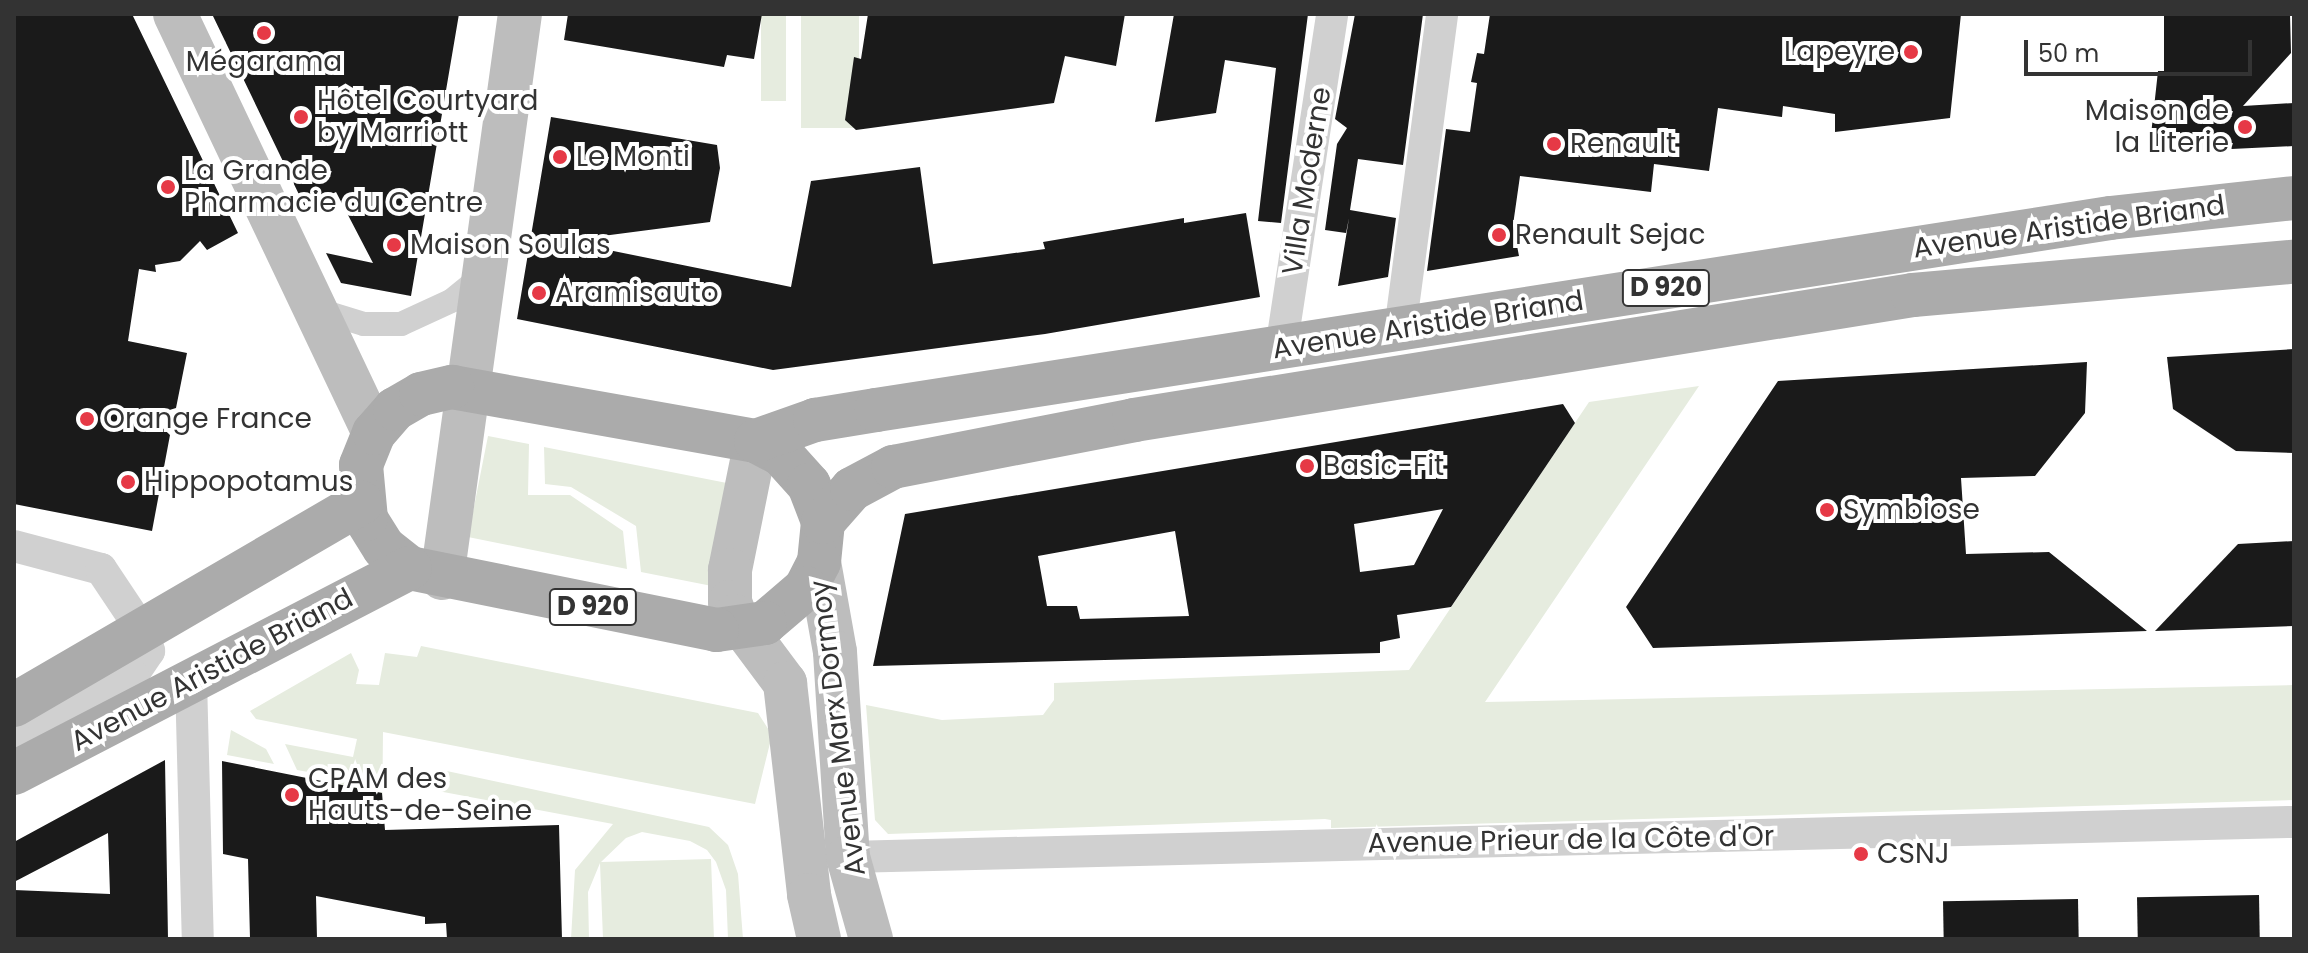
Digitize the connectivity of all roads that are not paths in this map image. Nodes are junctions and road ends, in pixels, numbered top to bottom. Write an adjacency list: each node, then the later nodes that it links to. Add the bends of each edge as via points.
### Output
1 (175, 14): 8 (main road)
2 (520, 14): 7 (main road)
3 (1332, 14): 10 (street, Villa Moderne)
4 (1442, 14): 9 (street)
5 (2294, 198): 9 (main road, Avenue Aristide Briand / D 920, via 2110,218)
6 (2294, 262): 15 (main road, Avenue Aristide Briand / D 920, via 1913,295 1134,420 893,467 852,489)
7 (482, 276): 8 (street, via 442,306 401,324 379,327); 11 (main road)
8 (315, 309): 12 (main road)
9 (1400, 330): 10 (main road, Avenue Aristide Briand / D 920)
10 (1281, 349): 13 (main road, Avenue Aristide Briand / D 920, via 815,420)
11 (467, 389): 12 (main road, Avenue Aristide Briand / D 920, via 436,390 407,400); 13 (main road, Avenue Aristide Briand / D 920); 17 (main road)
12 (374, 433): 14 (main road, Avenue Aristide Briand / D 920, via 361,465)
13 (756, 441): 15 (main road, Avenue Aristide Briand / D 920, via 797,468); 18 (main road, Avenue Marx Dormoy, via 728,587)
14 (361, 503): 17 (main road, Avenue Aristide Briand / D 920, via 374,535); 19 (main road)
15 (821, 542): 18 (main road, Avenue Aristide Briand / D 920, via 790,606); 25 (main road, Avenue Marx Dormoy, via 835,652)
16 (14, 546): 19 (street, via 93,562 110,578)
17 (426, 573): 18 (main road, Avenue Aristide Briand / D 920, via 717,630); 20 (main road, Avenue Aristide Briand)
18 (744, 629): 25 (main road, Avenue Marx Dormoy, via 785,683)
19 (143, 632): 21 (main road); 22 (street, Avenue Aristide Briand, via 149,651 143,666 18,739)
20 (191, 680): 23 (main road, Avenue Aristide Briand); 26 (street)
21 (14, 705)
22 (14, 748)
23 (14, 773)
24 (2294, 822): 25 (street, Avenue Prieur de la Côte d'Or)
25 (828, 860): 27 (main road, Avenue Marx Dormoy); 28 (main road, Avenue Marx Dormoy)
26 (198, 939)
27 (819, 939)
28 (871, 939)

